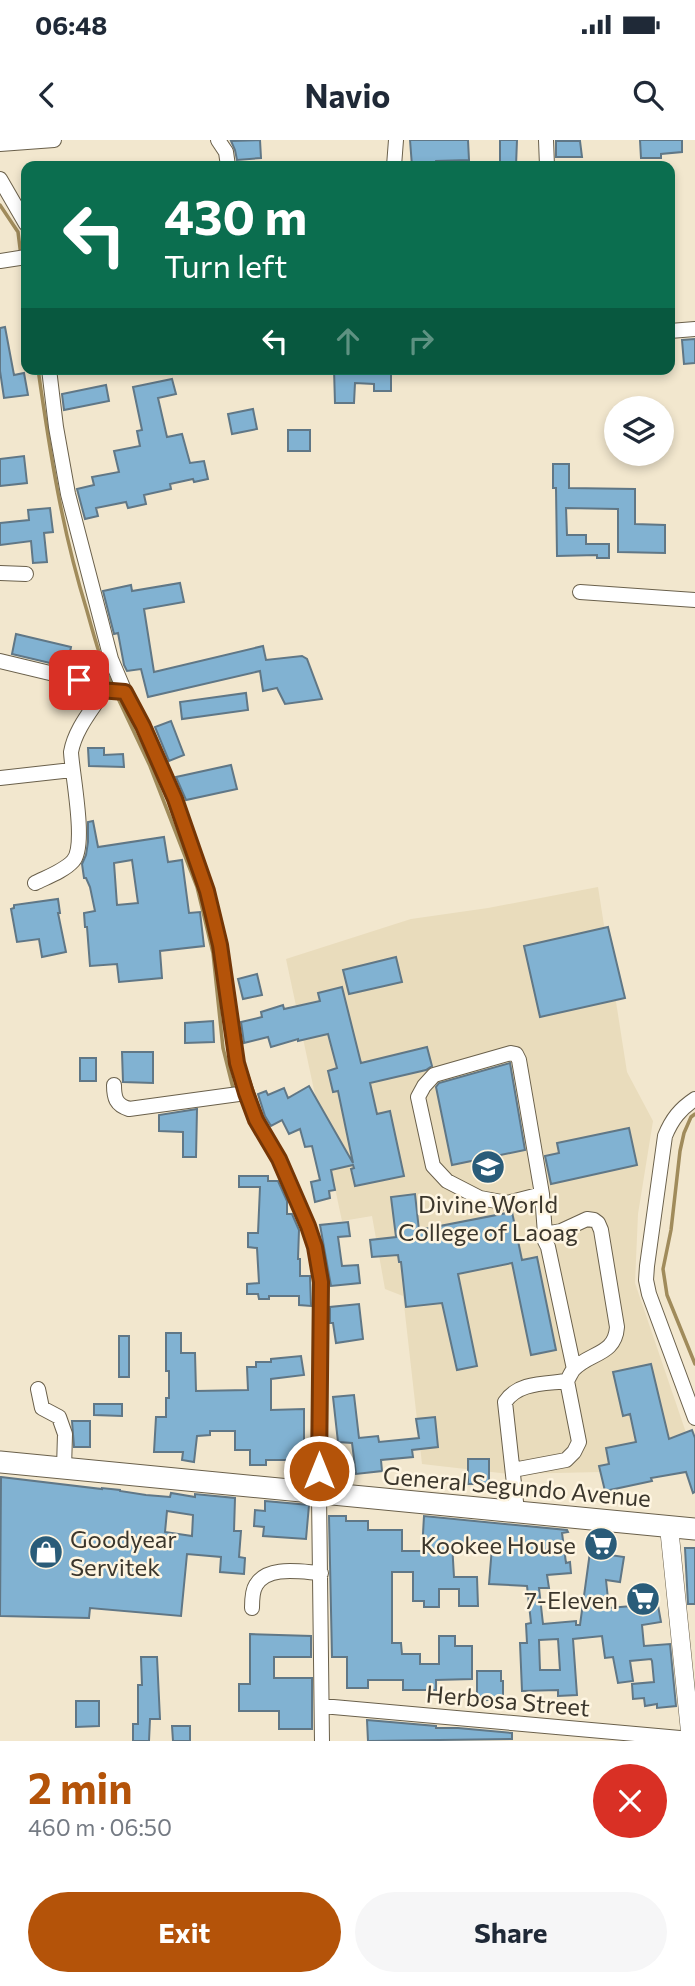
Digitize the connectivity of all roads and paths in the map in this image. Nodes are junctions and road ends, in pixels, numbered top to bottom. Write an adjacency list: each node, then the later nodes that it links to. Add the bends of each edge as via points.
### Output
1 (54, 140): 5 (street)
2 (218, 140): 6 (street)
3 (396, 140): 7 (street)
4 (547, 140): 8 (street)
5 (0, 144)
6 (227, 161)
7 (394, 161)
8 (547, 161)
9 (0, 179): 10 (street)
10 (21, 215)
11 (21, 258): 12 (street)
12 (0, 261)
13 (695, 329): 14 (street)
14 (675, 331)
15 (50, 375): 21 (street, via 68,494 111,659)
16 (0, 573): 17 (street)
17 (26, 574)
18 (580, 592): 19 (street)
19 (695, 600)
20 (0, 661): 21 (street)
21 (115, 691): 22 (street, via 72,741); 26 (street, via 143,726 207,891)
22 (72, 770): 23 (street); 24 (street, via 78,853 69,864)
23 (0, 778)
24 (35, 883)
25 (114, 1085): 26 (street, via 114,1097 129,1109)
26 (246, 1093): 36 (street, via 308,1226 318,1262)
27 (695, 1099): 32 (street, via 682,1107 665,1136 646,1280)
28 (542, 1194): 28 (street, via 507,1203 480,1198 447,1181 433,1166 418,1097 434,1075 516,1054); 29 (street)
29 (545, 1234): 30 (street); 30 (street, via 587,1219 594,1220 601,1230 617,1337)
30 (571, 1375): 35 (street, via 510,1393 505,1402); 35 (street, via 579,1442 574,1452 566,1460)
31 (38, 1389): 34 (street, via 42,1408 59,1417 65,1434)
32 (695, 1418)
33 (0, 1462): 34 (highway, General Segundo Avenue)
34 (64, 1468): 36 (highway, General Segundo Avenue)
35 (513, 1470): 37 (street)
36 (319, 1494): 37 (highway, General Segundo Avenue); 40 (street)
37 (517, 1511): 38 (highway, General Segundo Avenue)
38 (669, 1527): 39 (highway, General Segundo Avenue); 43 (main road)
39 (695, 1529)
40 (321, 1573): 41 (street, via 275,1572 254,1587); 42 (street)
41 (252, 1608)
42 (322, 1706): 43 (street, Herbosa Street); 44 (street)
43 (691, 1740)
44 (322, 1741)

